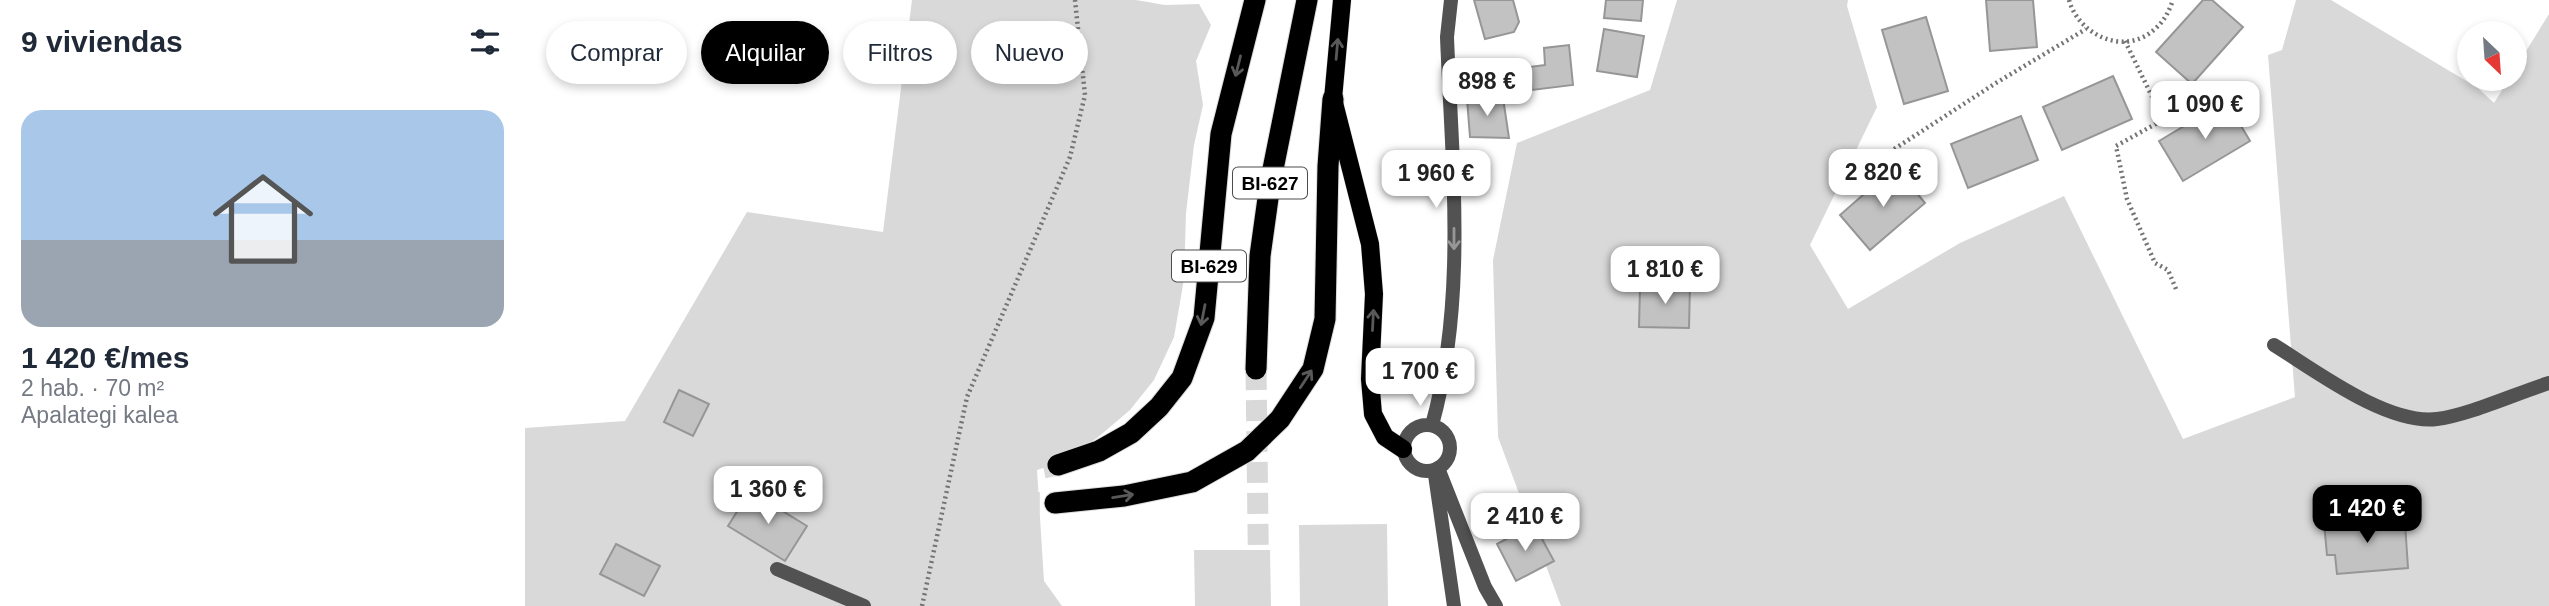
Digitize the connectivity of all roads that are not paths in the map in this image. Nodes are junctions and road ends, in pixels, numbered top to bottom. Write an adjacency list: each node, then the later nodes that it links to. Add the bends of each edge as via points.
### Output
1 (1255, 0): 11 (highway, BI-629, one-way to 11, via 1221,134 1204,318 1182,378 1131,433 1099,451)
2 (1307, 0): 7 (highway, BI-627, via 1260,256)
3 (1342, 0): 5 (main road, one-way to 3)
4 (1451, 0): 9 (street, one-way to 9, via 1447,37 1454,275 1449,348)
5 (1333, 99): 10 (main road, one-way to 5, via 1385,436 1373,414 1370,244); 13 (highway, one-way to 5, via 1124,496 1192,482 1247,451 1280,419 1313,369 1325,319)
6 (2274, 345): 8 (street, via 2371,404 2410,419 2437,419)
7 (1256, 369)
8 (2549, 383)
9 (1432, 425): 10 (street, via 1412,430); 12 (street, via 1445,433 1450,448)
10 (1403, 449): 12 (street, via 1415,468)
11 (1058, 465)
12 (1436, 469): 16 (street); 17 (street)
13 (1055, 503)
14 (778, 569): 15 (street)
15 (864, 606)
16 (1454, 606)
17 (1496, 606)

